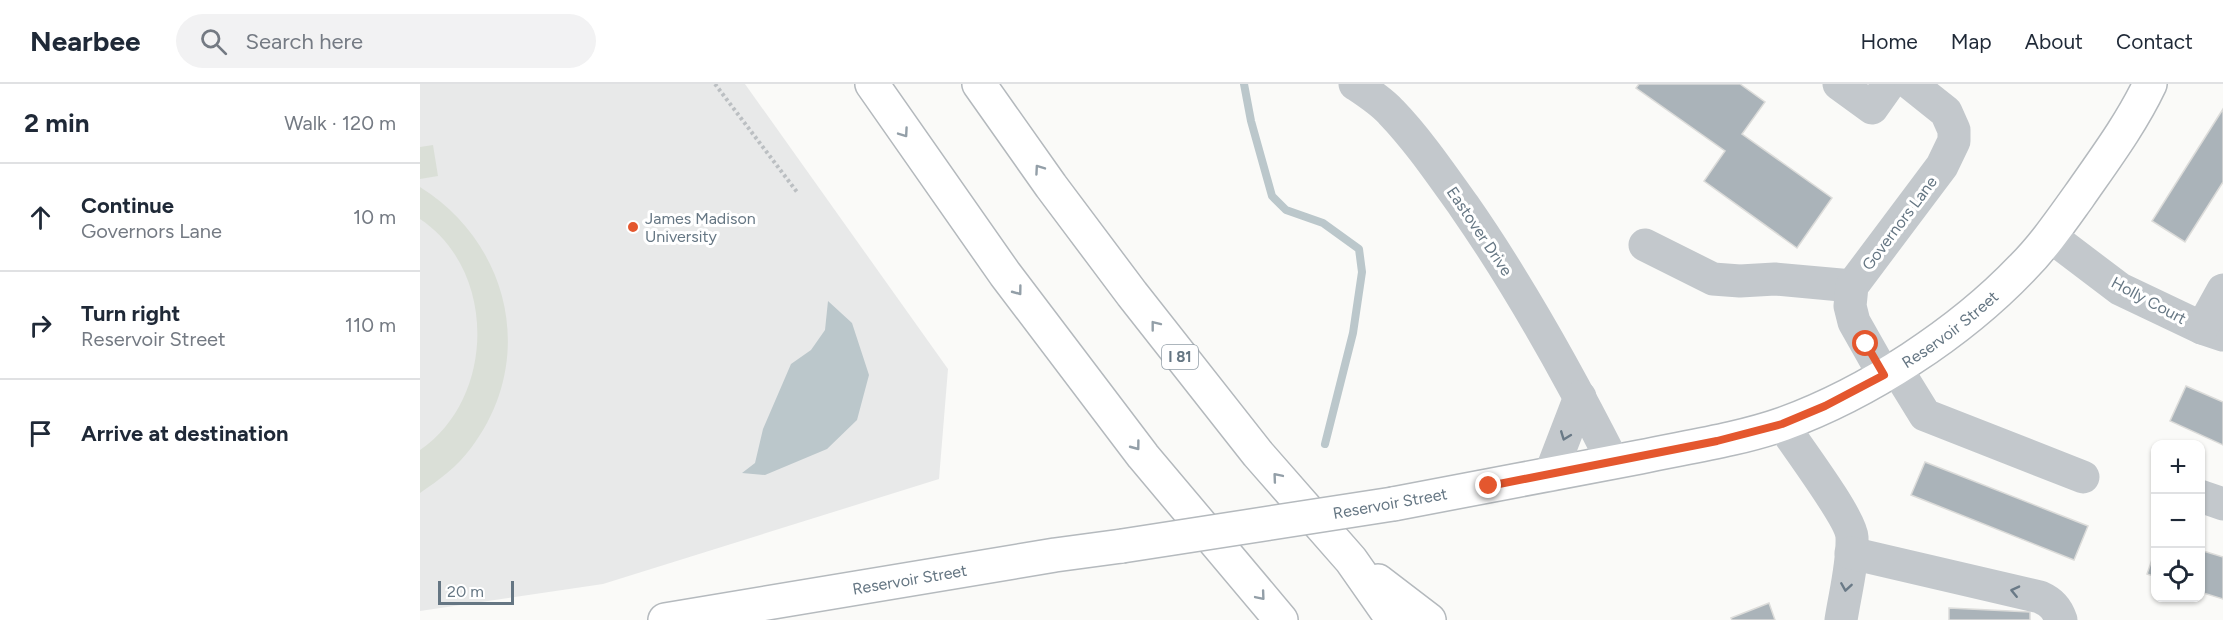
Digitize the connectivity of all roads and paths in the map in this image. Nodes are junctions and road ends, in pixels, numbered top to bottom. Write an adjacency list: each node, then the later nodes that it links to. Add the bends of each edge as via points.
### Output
1 (715, 84): 9 (path)
2 (872, 84): 26 (main road, one-way to 26, via 1005,274 1143,456)
3 (980, 84): 24 (main road, I 81, one-way to 3, via 1258,454 1132,294)
4 (1355, 84): 16 (street, Eastover Drive, via 1390,111 1448,184 1532,310)
5 (1839, 84): 6 (street, via 1872,108)
6 (1889, 84)
7 (1911, 84): 12 (street, Governors Lane, via 1946,112 1952,122 1954,141 1942,166)
8 (2150, 84): 10 (main road, Reservoir Street, via 2123,134)
9 (796, 192)
10 (2050, 236): 14 (street, Holly Court, via 2121,289); 15 (main road, Reservoir Street, via 2022,268 1968,317 1925,351)
11 (1645, 245): 12 (street, via 1713,279 1775,279)
12 (1852, 286): 15 (street, Governors Lane, via 1850,306 1854,322)
13 (2223, 290): 14 (street)
14 (2212, 331)
15 (1890, 371): 17 (main road, Reservoir Street); 20 (street, Governors Lane, via 1925,415)
16 (1580, 397): 18 (street, Eastover Drive); 19 (street, one-way to 19)
17 (1782, 424): 18 (main road, Reservoir Street); 23 (street, via 1844,517 1852,535)
18 (1613, 462): 19 (main road, Reservoir Street)
19 (1551, 475): 25 (main road, Reservoir Street, bridge, via 1393,504)
20 (2083, 477)
21 (2205, 498): 22 (street)
22 (2223, 504)
23 (1851, 553): 29 (street, one-way to 29); 30 (street, one-way to 23, via 2057,609 2040,597)
24 (1351, 560): 27 (main road, I 81); 28 (main road)
25 (665, 620)
26 (1281, 620)
27 (1393, 620)
28 (1429, 620)
29 (1841, 620)
30 (2061, 620)

